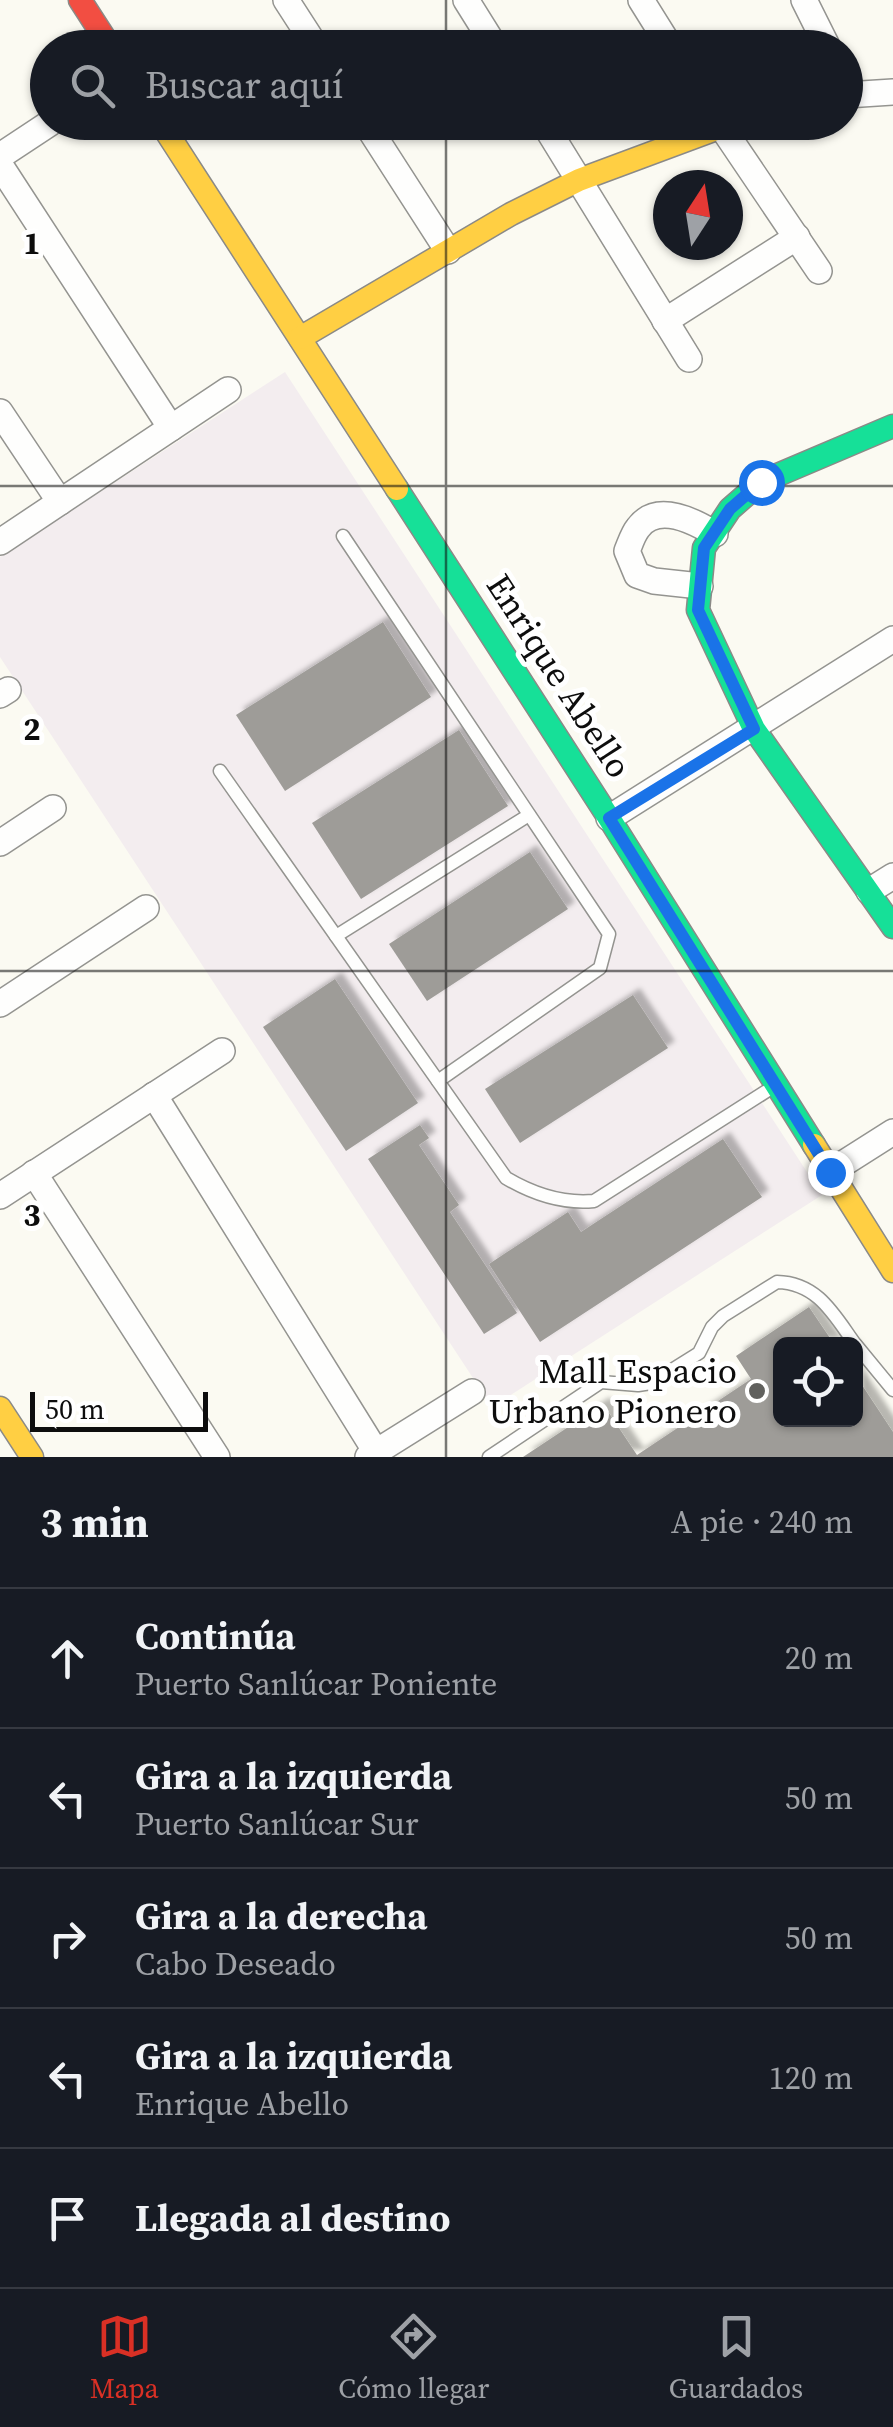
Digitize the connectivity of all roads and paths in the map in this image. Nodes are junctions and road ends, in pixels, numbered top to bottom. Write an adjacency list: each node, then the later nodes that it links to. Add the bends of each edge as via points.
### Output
1 (80, 0): 6 (street)
2 (286, 0): 7 (street)
3 (466, 0): 8 (street)
4 (804, 0): 10 (street)
5 (646, 2): 9 (street)
6 (99, 30)
7 (305, 30)
8 (485, 30)
9 (661, 30)
10 (819, 30)
11 (893, 92): 12 (street)
12 (863, 94)
13 (30, 136): 19 (street)
14 (172, 140): 26 (street, Enrique Abello)
15 (377, 140): 23 (street)
16 (554, 140): 21 (street)
17 (683, 140): 21 (street)
18 (735, 140): 22 (street)
19 (0, 156)
20 (0, 165): 31 (street)
21 (579, 180): 23 (street); 25 (street)
22 (797, 238): 24 (street); 25 (street)
23 (448, 251): 26 (street)
24 (819, 270)
25 (665, 320): 27 (street)
26 (300, 338): 42 (street, Enrique Abello)
27 (689, 359)
28 (228, 390): 31 (street)
29 (0, 412): 32 (street)
30 (893, 426): 34 (street, via 761,482 730,509)
31 (171, 428): 32 (street)
32 (60, 502): 35 (street)
33 (343, 536): 41 (lane)
34 (709, 541): 36 (street); 36 (street, via 688,517 655,515 639,526 627,551 637,576)
35 (0, 542)
36 (700, 586): 38 (street, via 698,610)
37 (893, 639): 38 (street)
38 (754, 729): 42 (street); 45 (street)
39 (220, 772): 48 (lane)
40 (53, 808): 43 (street)
41 (529, 816): 48 (lane); 51 (lane, via 608,934 600,968)
42 (609, 818): 52 (street, Enrique Abello)
43 (0, 843)
44 (893, 876): 45 (street)
45 (870, 891): 47 (street)
46 (146, 908): 49 (street)
47 (893, 927)
48 (336, 936): 51 (lane)
49 (0, 1004)
50 (222, 1051): 53 (street)
51 (438, 1081): 52 (lane, via 506,1178 577,1203 594,1201)
52 (775, 1086): 55 (street, Enrique Abello)
53 (154, 1095): 56 (street); 63 (street)
54 (893, 1132): 55 (street)
55 (830, 1172): 57 (street, Enrique Abello)
56 (12, 1181): 65 (street)
57 (893, 1271)
58 (849, 1337): 66 (lane, via 820,1297 777,1282 723,1316 699,1352 651,1382 601,1382)
59 (863, 1354): 60 (lane)
60 (893, 1390)
61 (472, 1392): 63 (street)
62 (0, 1408): 64 (street)
63 (372, 1455)
64 (32, 1457)
65 (217, 1457)
66 (488, 1457)

